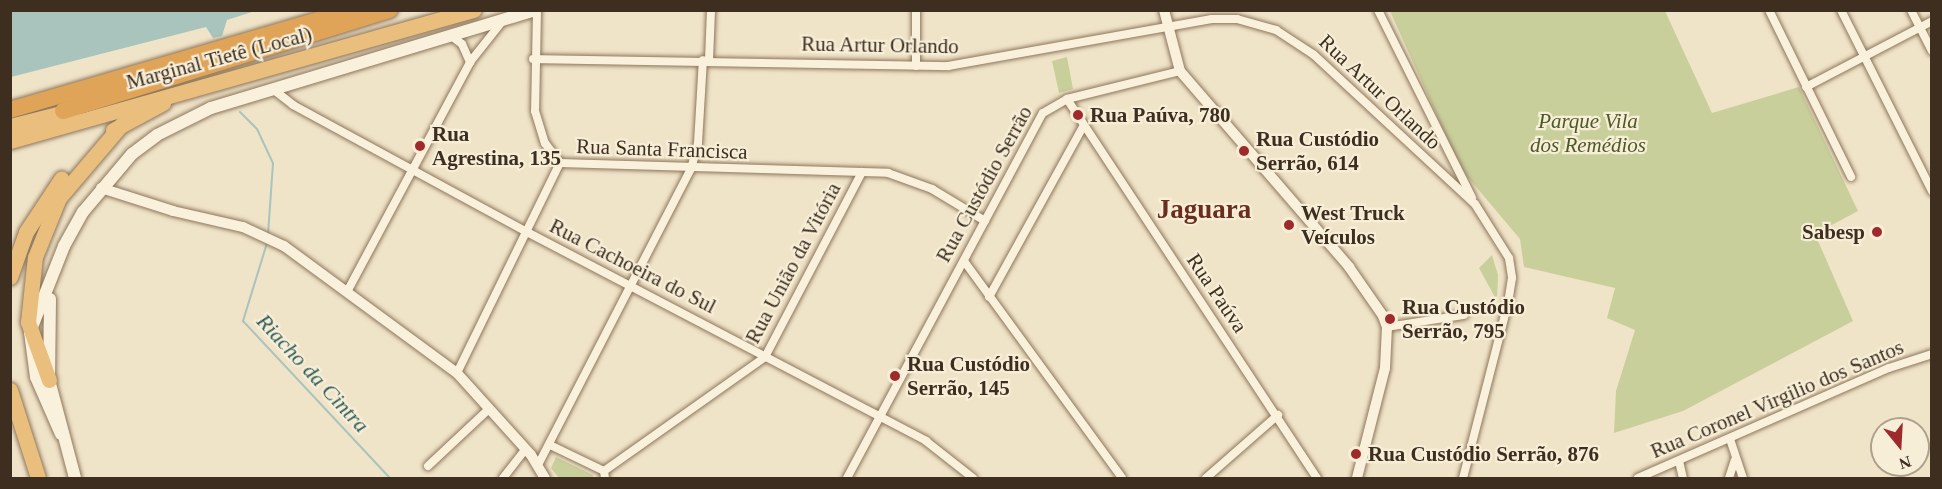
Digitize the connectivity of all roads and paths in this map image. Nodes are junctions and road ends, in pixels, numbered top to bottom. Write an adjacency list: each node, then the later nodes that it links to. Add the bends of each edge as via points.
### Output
1 (390, 10): 11 (highway)
2 (474, 10): 24 (highway, Marginal Tietê (Local))
3 (536, 10): 13 (main road); 19 (street)
4 (711, 10): 20 (street)
5 (916, 10): 22 (street)
6 (1164, 10): 14 (street)
7 (1378, 10): 42 (street)
8 (1769, 10): 25 (street)
9 (1841, 10): 18 (street)
10 (1911, 10): 15 (street)
11 (348, 18): 29 (highway, via 290,30); 30 (highway)
12 (1932, 21): 15 (street)
13 (501, 23): 16 (main road); 21 (street)
14 (1167, 24): 22 (street, Rua Artur Orlando, via 980,63); 23 (street); 42 (street, Rua Artur Orlando, via 1237,19 1288,36 1314,55)
15 (1919, 27): 17 (street); 18 (street)
16 (454, 38): 21 (street, via 462,44); 27 (main road)
17 (1932, 51)
18 (1865, 57): 25 (street); 41 (street)
19 (534, 59): 20 (street, Rua Artur Orlando); 35 (street, via 535,111 545,143)
20 (706, 60): 22 (street, Rua Artur Orlando); 37 (street, via 698,143)
21 (470, 62): 36 (street)
22 (916, 66)
23 (1180, 71): 28 (street, Rua Custódio Serrão); 52 (street, via 1349,267 1376,303)
24 (243, 74): 26 (highway, Marginal Tietê (Local)); 30 (highway, via 214,75 104,105)
25 (1806, 87): 39 (street)
26 (198, 88): 31 (highway); 34 (highway, Marginal Tietê (Local))
27 (273, 90): 36 (street, Rua Cachoeira do Sul, via 293,105); 40 (main road, via 211,108 157,135)
28 (1067, 99): 33 (street, Rua Paúva); 43 (street, Rua Custódio Serrão, via 1043,113)
29 (10, 110)
30 (63, 111): 32 (highway)
31 (122, 124): 46 (highway, via 91,147 55,185 26,232); 53 (highway, via 68,183 47,219 31,274)
32 (10, 126)
33 (1083, 127): 50 (street); 60 (street, Rua Paúva)
34 (10, 141)
35 (560, 163): 37 (street, Rua Santa Francisca); 44 (street, Rua Santa Francisca)
36 (413, 168): 44 (street, Rua Cachoeira do Sul); 49 (street)
37 (691, 169): 38 (street, Rua Santa Francisca); 48 (street)
38 (862, 172): 43 (street, Rua Santa Francisca, via 907,178); 55 (street, Rua União da Vitória)
39 (1851, 177)
40 (101, 188): 47 (main road, via 64,246); 49 (street, via 262,234)
41 (1932, 191)
42 (1475, 204): 81 (street, Rua Artur Orlando, via 1502,244 1512,278)
43 (984, 221): 45 (street, Rua Custódio Serrão)
44 (525, 231): 48 (street, Rua Cachoeira do Sul); 56 (street, Rua Santa Francisca)
45 (964, 261): 50 (street); 61 (street, Rua Custódio Serrão)
46 (10, 277)
47 (53, 280): 53 (main road); 57 (main road, via 47,340)
48 (632, 285): 55 (street, Rua Cachoeira do Sul); 64 (street)
49 (348, 290): 56 (street)
50 (989, 297): 77 (street)
51 (1464, 315): 52 (street)
52 (1387, 327): 80 (street, via 1385,368)
53 (31, 328): 57 (highway); 62 (main road, via 36,377)
54 (1932, 354): 63 (street, Rua Coronel Virgilio dos Santos, via 1889,368)
55 (765, 357): 61 (street, Rua Cachoeira do Sul); 70 (street, Rua União da Vitória)
56 (457, 373): 59 (street)
57 (49, 380): 62 (main road)
58 (10, 390): 71 (highway)
59 (489, 409): 65 (street); 69 (street)
60 (1278, 415): 78 (street); 79 (street, Rua Paúva)
61 (880, 417): 75 (street, Rua Custódio Serrão); 76 (street, Rua Cachoeira do Sul, via 926,441)
62 (61, 434): 72 (main road)
63 (1730, 439): 66 (street); 67 (street, Rua Coronel Virgilio dos Santos)
64 (549, 445): 68 (street); 70 (street)
65 (526, 449): 68 (street); 73 (street)
66 (1736, 460): 84 (street); 85 (street)
67 (1679, 461): 82 (street, Rua Coronel Virgilio dos Santos); 83 (street)
68 (538, 465): 74 (street)
69 (428, 466)
70 (604, 475)
71 (38, 478)
72 (75, 478)
73 (503, 478)
74 (544, 478)
75 (847, 478)
76 (973, 478)
77 (1122, 478)
78 (1206, 478)
79 (1317, 478)
80 (1357, 478)
81 (1463, 478)
82 (1638, 478)
83 (1683, 478)
84 (1729, 478)
85 (1743, 478)

